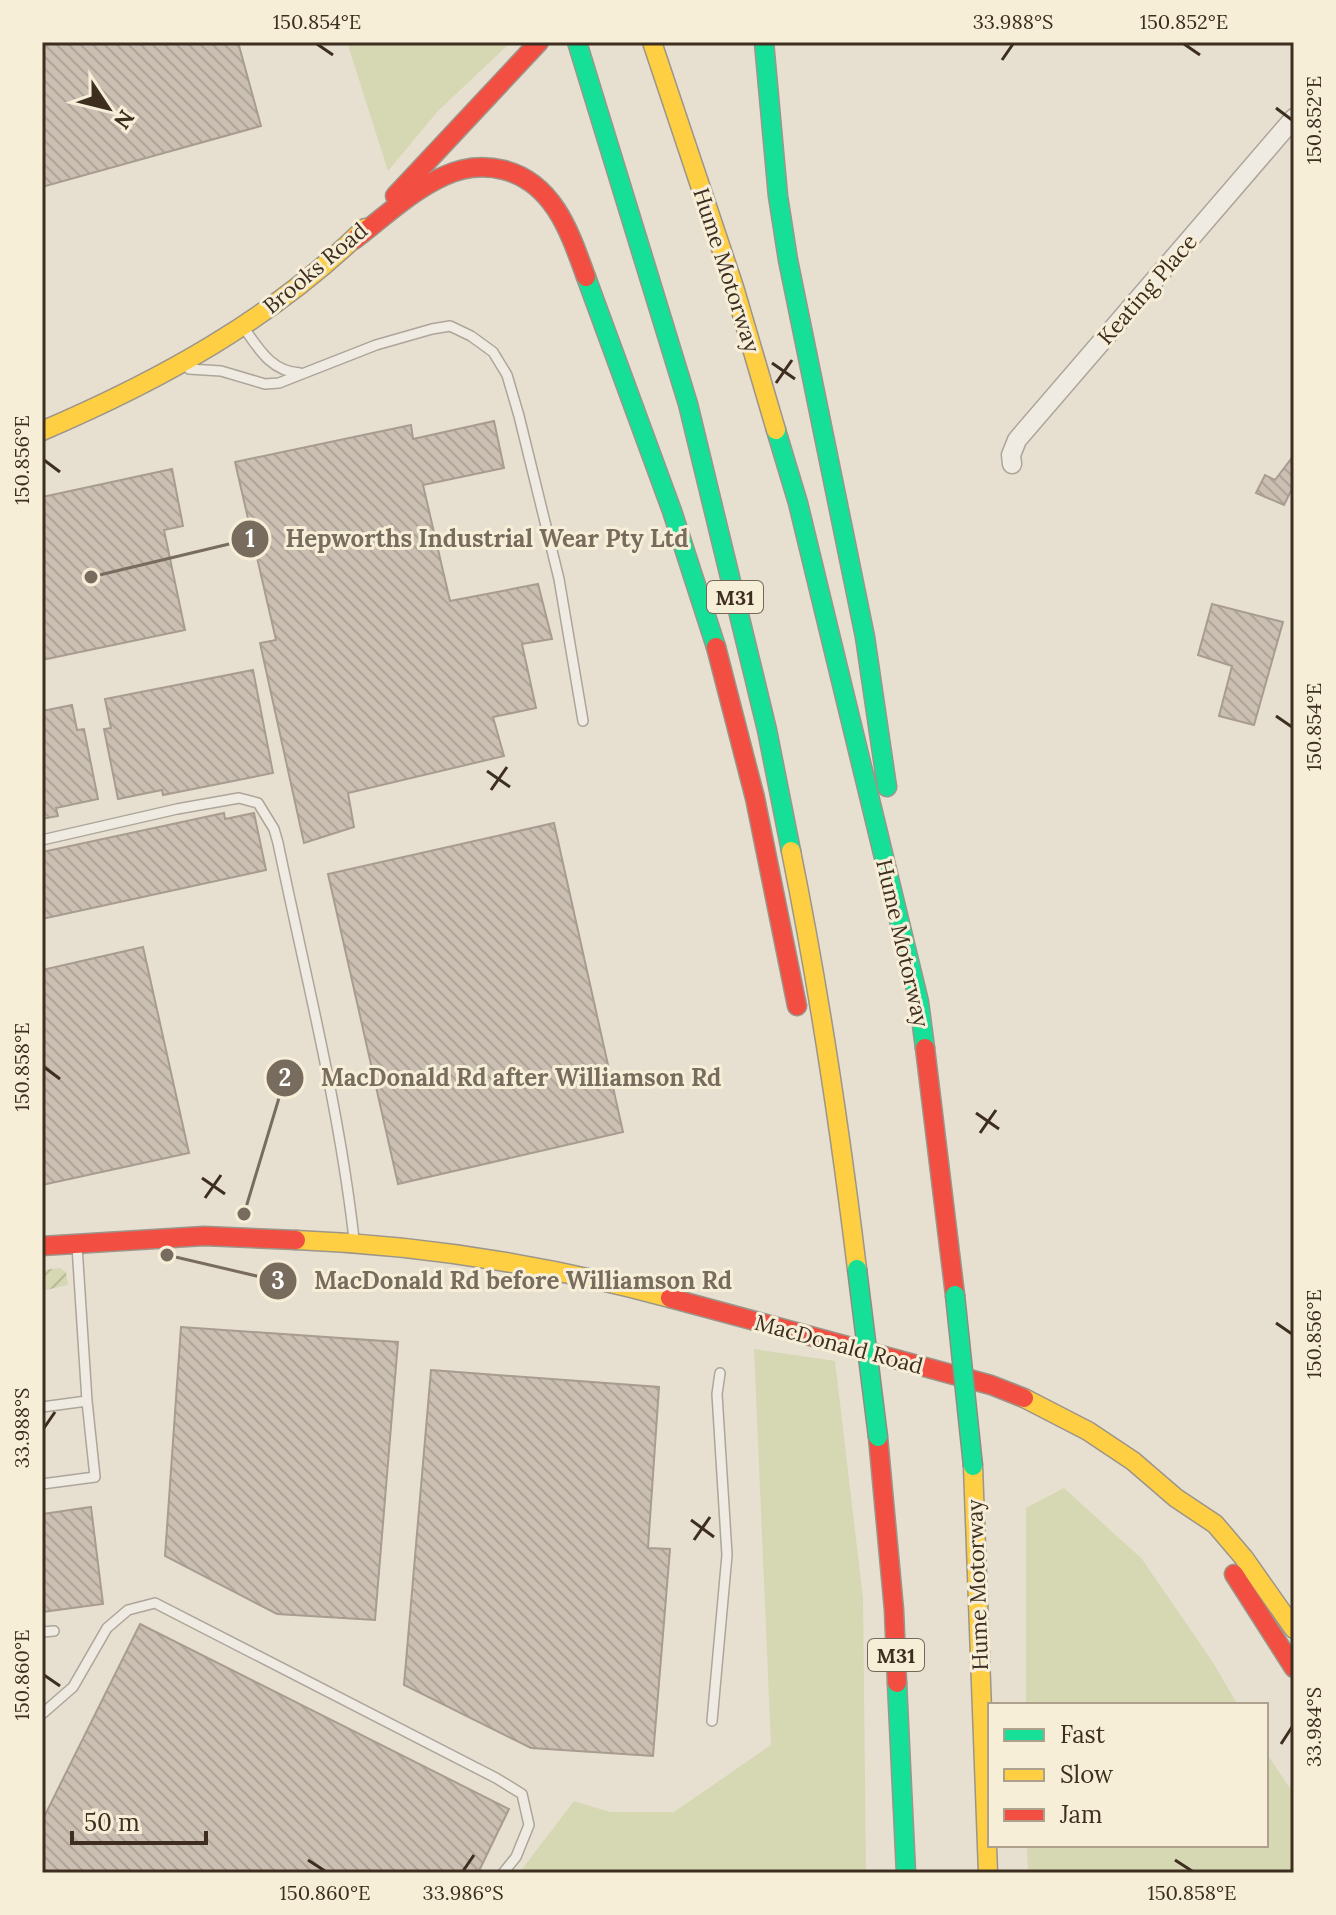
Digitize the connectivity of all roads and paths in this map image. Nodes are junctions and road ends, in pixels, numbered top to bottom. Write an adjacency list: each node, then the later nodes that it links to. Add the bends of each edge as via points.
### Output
1 (539, 42): 6 (main road, Brooks Road)
2 (577, 42): 17 (main road, M31, via 688,404 764,714 810,945)
3 (652, 42): 14 (main road, Hume Motorway, via 734,287 798,503)
4 (764, 42): 14 (main road, via 788,260 865,637)
5 (1294, 118): 11 (street, Keating Place, via 1017,440)
6 (354, 240): 7 (main road, Brooks Road); 15 (main road, via 437,179 464,168 493,167 518,175 546,195 560,215 662,484 724,674 766,843)
7 (243, 326): 8 (main road, Brooks Road); 9 (lane, via 280,369)
8 (170, 370): 9 (lane, via 212,369 265,384); 10 (main road, Brooks Road)
9 (312, 371): 12 (lane, via 376,345 450,326 493,352 507,375 519,416 559,579)
10 (42, 431)
11 (1012, 464)
12 (583, 721)
13 (42, 840): 18 (lane, via 239,798 258,803 278,843)
14 (919, 1002): 34 (main road, Hume Motorway, bridge, via 973,1466)
15 (800, 1026)
16 (808, 1057): 17 (main road)
17 (844, 1163): 33 (main road, M31, bridge, via 894,1610)
18 (355, 1242): 19 (main road, MacDonald Road, via 204,1236); 25 (main road, MacDonald Road, via 586,1276 991,1385 1088,1431)
19 (76, 1243): 20 (main road, MacDonald Road); 22 (lane)
20 (42, 1246)
21 (720, 1373): 31 (lane, via 727,1555)
22 (87, 1401): 23 (lane); 24 (lane, via 95,1477)
23 (42, 1407)
24 (42, 1484)
25 (1176, 1498): 26 (main road, MacDonald Road, via 1215,1524); 29 (main road, MacDonald Road, via 1230,1567)
26 (1294, 1629)
27 (54, 1631): 28 (lane)
28 (42, 1632)
29 (1294, 1668)
30 (42, 1714): 32 (lane, via 73,1687 107,1628 128,1610 155,1603 522,1794 529,1825)
31 (712, 1721)
32 (503, 1873)
33 (906, 1873)
34 (988, 1873)

